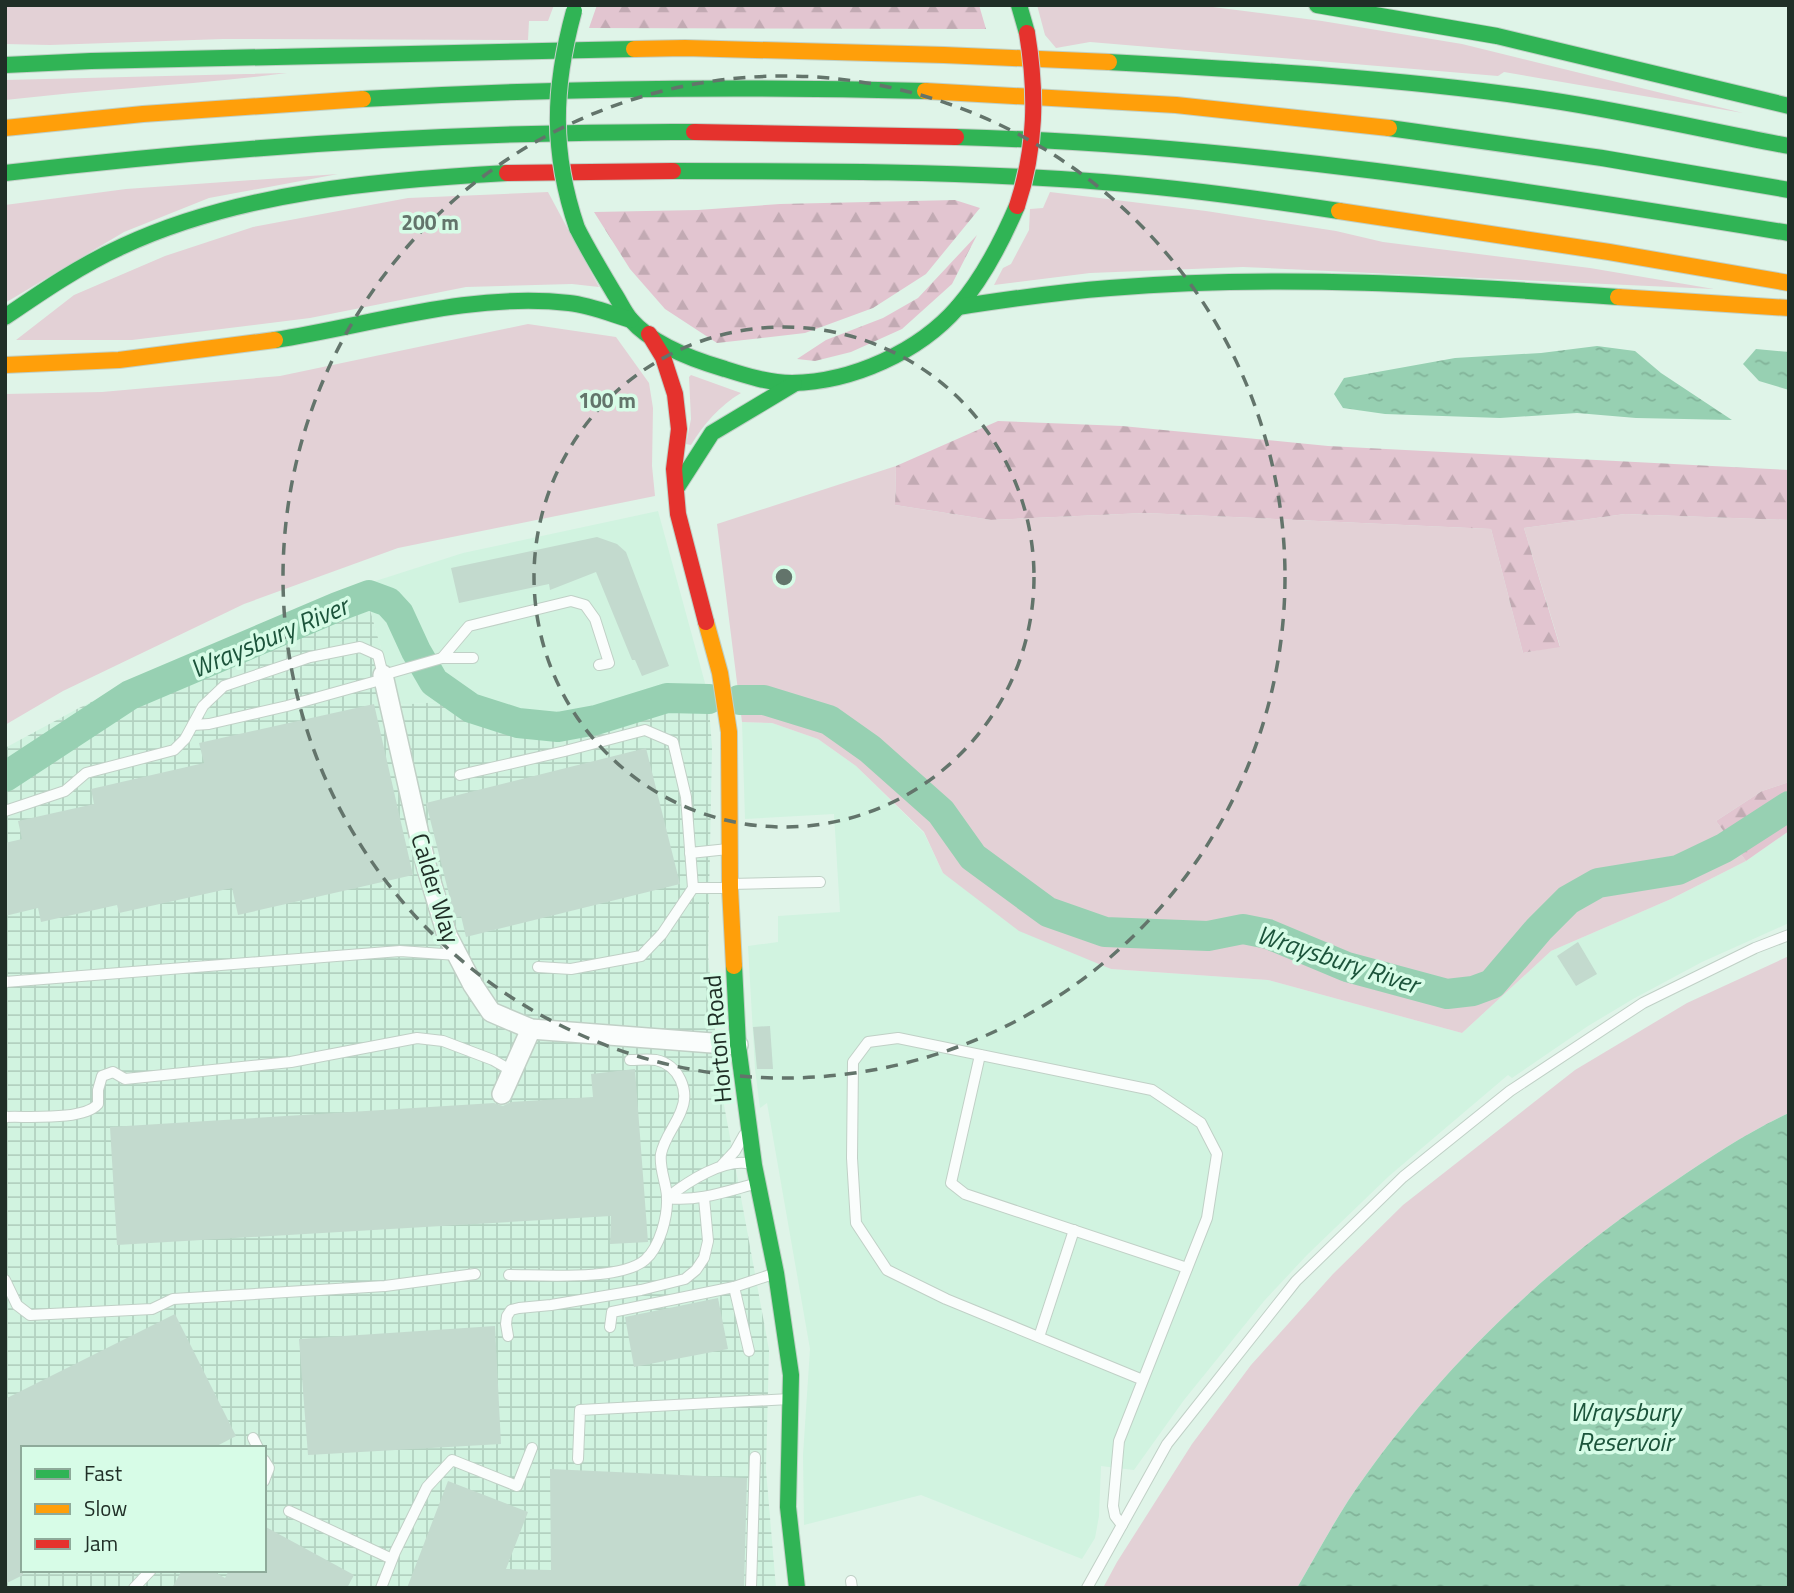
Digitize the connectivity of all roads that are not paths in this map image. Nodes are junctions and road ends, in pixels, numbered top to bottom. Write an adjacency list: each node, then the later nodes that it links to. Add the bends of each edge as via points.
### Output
1 (1018, 5): 12 (main road, bridge, via 1035,85 1028,173 994,254)
2 (1317, 5): 5 (main road, via 1497,36)
3 (575, 8): 15 (main road, bridge, via 561,60 556,127 565,192 577,228)
4 (5, 65): 7 (main road, via 685,48 958,55 1394,82 1549,100)
5 (1789, 106)
6 (5, 128): 9 (main road, via 213,107 492,91 761,88 962,93 1316,120 1567,152)
7 (1789, 146)
8 (5, 173): 10 (main road, via 243,149 507,134 946,137 1048,141 1386,172)
9 (1789, 190)
10 (1789, 233)
11 (1789, 283): 14 (main road, via 1637,255 1238,195 1056,179 825,171 590,170 434,176 235,209 162,229 134,242 61,278)
12 (958, 307): 13 (main road, via 1158,285 1286,283 1420,285); 18 (main road, via 923,337 885,360 846,375)
13 (1789, 307)
14 (5, 317)
15 (631, 320): 16 (main road); 17 (main road, via 571,303 518,302 436,311 171,356)
16 (649, 334): 18 (main road, via 699,361 747,377); 19 (main road, Horton Road, via 676,394)
17 (5, 365)
18 (794, 384): 19 (main road, via 712,433)
19 (676, 489): 27 (main road, Horton Road, via 678,514 720,673 729,732)
20 (473, 658): 21 (lane)
21 (442, 659): 22 (lane, via 469,626 570,601 584,604 595,619 609,663); 23 (lane)
22 (599, 665)
23 (383, 677): 24 (lane, via 287,706); 24 (lane, via 378,655 360,647 310,657 224,686 203,706); 33 (street, Calder Way, via 426,865)
24 (193, 725): 26 (lane, via 174,750 86,773 65,791)
25 (460, 775): 28 (lane, via 645,730 673,742 686,797)
26 (5, 811)
27 (730, 849): 28 (lane); 30 (main road, Horton Road)
28 (690, 853): 31 (lane)
29 (820, 882): 30 (lane)
30 (730, 886): 31 (lane); 37 (main road, Horton Road)
31 (693, 888): 34 (lane, via 641,956 571,969)
32 (1789, 935): 68 (lane, via 1643,1003 1510,1091 1403,1177 1296,1281 1167,1444)
33 (457, 955): 35 (lane, via 400,951); 36 (street, Calder Way, via 491,1012)
34 (538, 967)
35 (5, 982)
36 (531, 1029): 37 (street, Calder Way); 40 (street)
37 (738, 1045): 43 (main road, Horton Road)
38 (980, 1055): 49 (lane, via 951,1182 965,1194); 50 (lane, via 1152,1090 1201,1123 1217,1154 1207,1218); 58 (lane, via 898,1038 868,1042 853,1062 856,1223 887,1270)
39 (630, 1060): 47 (lane, via 664,1063 677,1074 684,1089 684,1105 661,1154)
40 (512, 1071): 41 (street); 42 (lane, via 443,1041 417,1038 291,1062 125,1079 113,1072 102,1076 98,1104 92,1111)
41 (502, 1094)
42 (5, 1116)
43 (748, 1128): 44 (main road, Horton Road); 45 (lane)
44 (754, 1165): 45 (lane, via 739,1162); 46 (main road, Horton Road)
45 (719, 1168): 47 (lane, via 686,1182)
46 (758, 1183): 48 (lane); 51 (main road, Horton Road)
47 (667, 1198): 48 (lane); 53 (lane, via 659,1239 635,1266 602,1274)
48 (704, 1198): 57 (lane, via 708,1241 704,1258 685,1279 519,1308 507,1316)
49 (1074, 1230): 50 (lane); 58 (lane)
50 (1187, 1268): 60 (lane)
51 (776, 1273): 55 (lane); 61 (main road, Horton Road, via 791,1375)
52 (475, 1274): 54 (lane, via 385,1286 173,1299 152,1309 30,1315 17,1305)
53 (509, 1275)
54 (5, 1280)
55 (734, 1287): 56 (lane, via 611,1312); 59 (lane)
56 (610, 1327)
57 (508, 1336)
58 (1039, 1337): 60 (lane)
59 (749, 1351)
60 (1143, 1380): 68 (lane, via 1119,1441 1113,1506)
61 (790, 1399): 66 (lane, via 580,1410); 74 (main road, Horton Road, via 788,1507)
62 (253, 1437): 63 (lane)
63 (257, 1446)
64 (532, 1448): 69 (lane, via 517,1486 452,1460 427,1487)
65 (755, 1457): 73 (lane)
66 (578, 1459)
67 (289, 1511): 69 (lane)
68 (1122, 1525): 75 (lane)
69 (392, 1559): 72 (lane)
70 (149, 1572): 71 (lane)
71 (134, 1588)
72 (380, 1588)
73 (751, 1588)
74 (797, 1588)
75 (1087, 1588)

